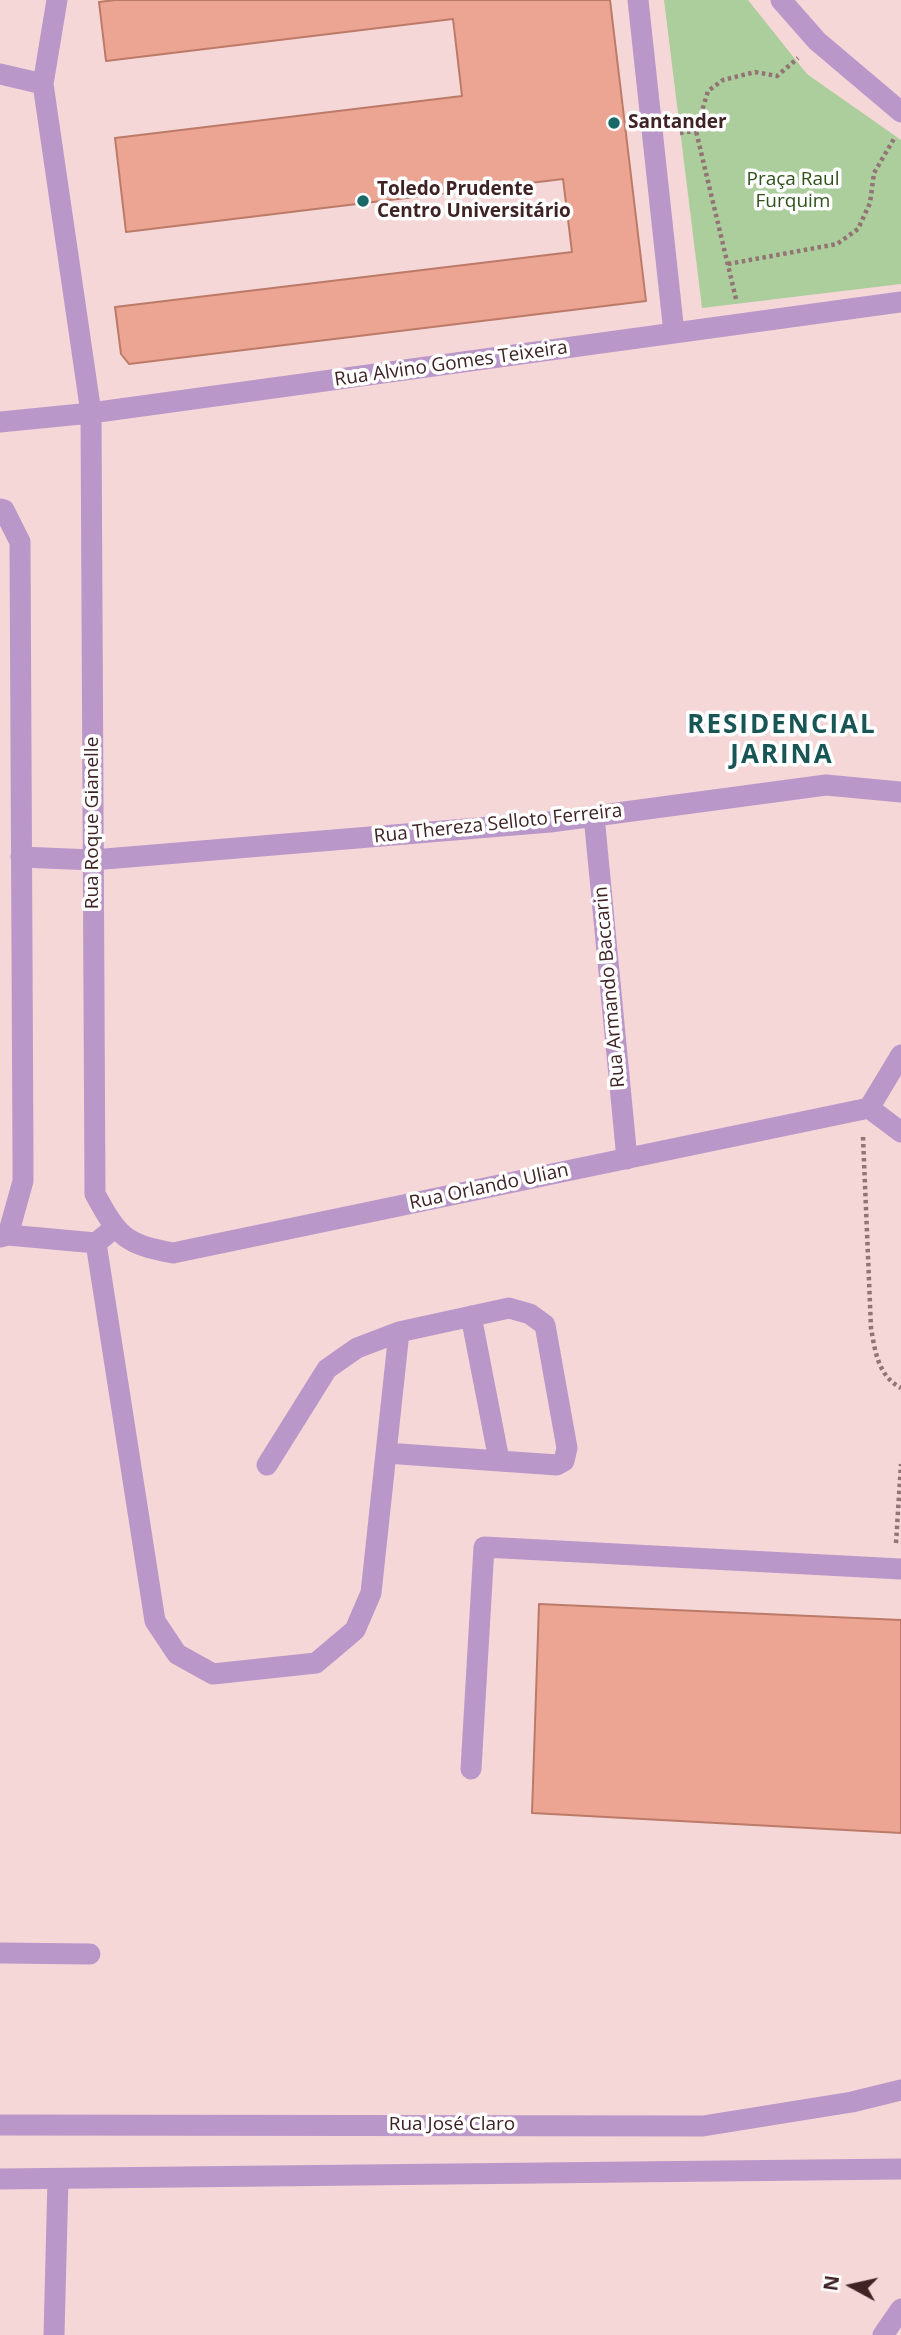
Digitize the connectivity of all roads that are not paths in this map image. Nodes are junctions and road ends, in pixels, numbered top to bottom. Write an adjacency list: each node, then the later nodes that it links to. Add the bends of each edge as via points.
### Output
1 (57, 0): 5 (street, Rua Roque Gianelle)
2 (638, 0): 8 (street)
3 (781, 0): 6 (street, via 817,40)
4 (0, 74): 5 (street)
5 (43, 84): 9 (street, Rua Roque Gianelle)
6 (901, 112)
7 (901, 302): 8 (street, Rua Alvino Gomes Teixeira)
8 (674, 333): 9 (street, Rua Alvino Gomes Teixeira)
9 (92, 413): 10 (street, Rua Alvino Gomes Teixeira); 15 (street, Rua Roque Gianelle)
10 (0, 422)
11 (0, 509): 14 (street, via 20,542)
12 (901, 792): 13 (street, Rua Thereza Selloto Ferreira, via 826,785)
13 (594, 816): 15 (street, Rua Thereza Selloto Ferreira); 19 (street, Rua Armando Baccarin)
14 (21, 857): 15 (street, Rua Thereza Selloto Ferreira); 21 (street, via 23,1181)
15 (93, 860): 20 (street, Rua Roque Gianelle, via 95,1194)
16 (901, 1055): 17 (street)
17 (865, 1109): 18 (street); 19 (street, Rua Orlando Ulian)
18 (901, 1132)
19 (627, 1159): 20 (street, Rua Orlando Ulian, via 173,1253 142,1247)
20 (114, 1228): 22 (street)
21 (4, 1236): 22 (street)
22 (96, 1243): 25 (street, via 155,1621 177,1654 213,1674 316,1663 355,1630 370,1593)
23 (471, 1316): 24 (street); 26 (street); 26 (street, via 509,1308 530,1314 545,1325 567,1448 564,1461 557,1465)
24 (399, 1332): 25 (street); 27 (street, via 357,1348 327,1369)
25 (386, 1452): 26 (street)
26 (499, 1460)
27 (267, 1465)
28 (898, 1569): 29 (street, via 484,1547)
29 (471, 1769)
30 (0, 1952): 31 (street)
31 (90, 1954)
32 (901, 2090): 33 (street, Rua José Claro, via 704,2126)
33 (0, 2125)
34 (901, 2169): 36 (street)
35 (0, 2179): 36 (street)
36 (58, 2179): 38 (street)
37 (901, 2309): 39 (street)
38 (54, 2335)
39 (883, 2335)

